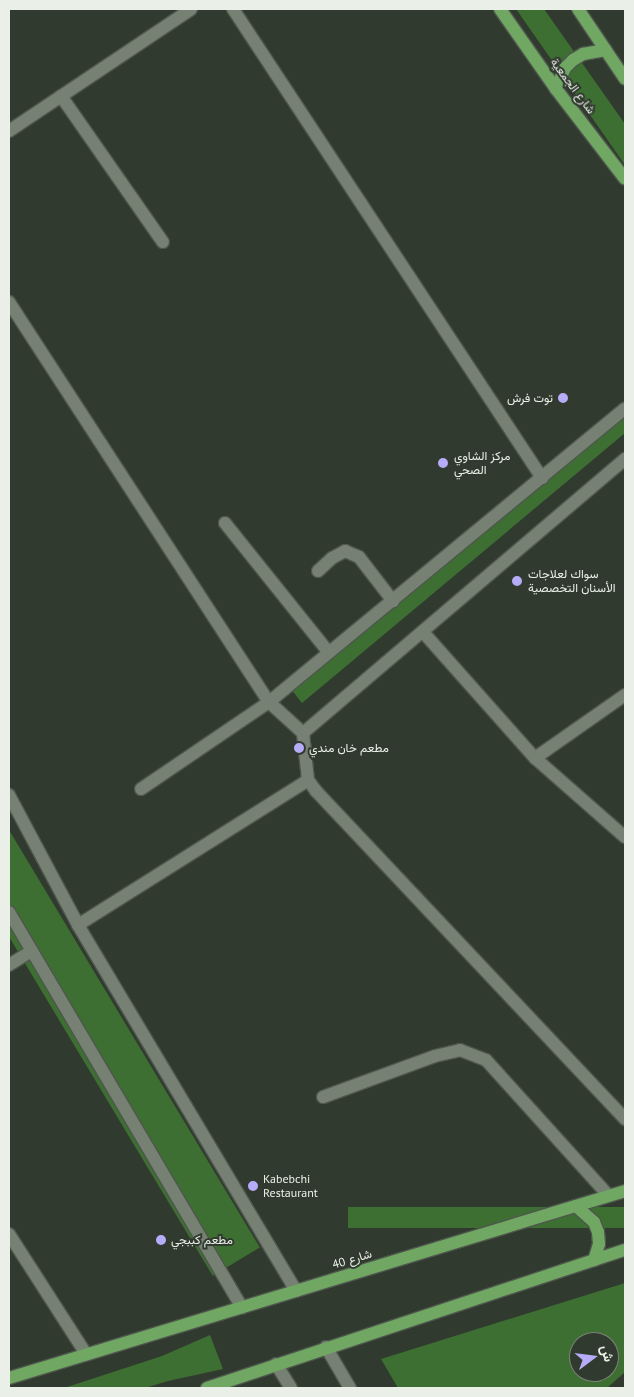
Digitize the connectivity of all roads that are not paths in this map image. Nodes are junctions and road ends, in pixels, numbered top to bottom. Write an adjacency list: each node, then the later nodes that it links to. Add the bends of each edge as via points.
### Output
1 (191, 9): 8 (street)
2 (233, 9): 15 (street)
3 (500, 9): 7 (main road, شارع الجمعية)
4 (578, 9): 5 (main road)
5 (606, 50): 6 (main road); 7 (main road, via 583,54 573,60 565,68)
6 (625, 78)
7 (556, 89): 10 (main road, شارع الجمعية)
8 (61, 96): 9 (street); 11 (street)
9 (9, 132)
10 (625, 178)
11 (163, 242)
12 (9, 302): 22 (street)
13 (625, 409): 15 (street)
14 (625, 459): 19 (street)
15 (542, 478): 18 (street)
16 (225, 523): 20 (street)
17 (318, 571): 18 (street, via 345,550 359,557)
18 (393, 600): 20 (street)
19 (423, 632): 23 (street); 24 (street)
20 (329, 653): 22 (street)
21 (625, 695): 24 (street)
22 (269, 702): 23 (street); 26 (street)
23 (303, 733): 25 (street)
24 (535, 758): 28 (street)
25 (308, 780): 30 (street); 34 (street)
26 (141, 789)
27 (9, 795): 30 (street)
28 (625, 838)
29 (9, 912): 31 (street)
30 (78, 925): 41 (street)
31 (31, 951): 32 (street); 42 (street)
32 (9, 965)
33 (323, 1098): 36 (street, via 435,1056 460,1050 486,1060)
34 (625, 1119)
35 (625, 1191): 36 (main road, شارع 40)
36 (609, 1196): 37 (main road, شارع 40)
37 (576, 1206): 40 (main road, via 594,1222 598,1232 599,1244); 41 (main road, شارع 40)
38 (9, 1234): 44 (street)
39 (625, 1250): 40 (main road)
40 (594, 1260): 43 (main road)
41 (296, 1290): 42 (main road, شارع 40)
42 (242, 1307): 44 (main road, شارع 40)
43 (326, 1347): 45 (main road); 49 (street)
44 (86, 1354): 46 (main road, شارع 40)
45 (276, 1364): 47 (main road); 48 (street)
46 (9, 1378)
47 (207, 1388)
48 (291, 1388)
49 (350, 1388)

